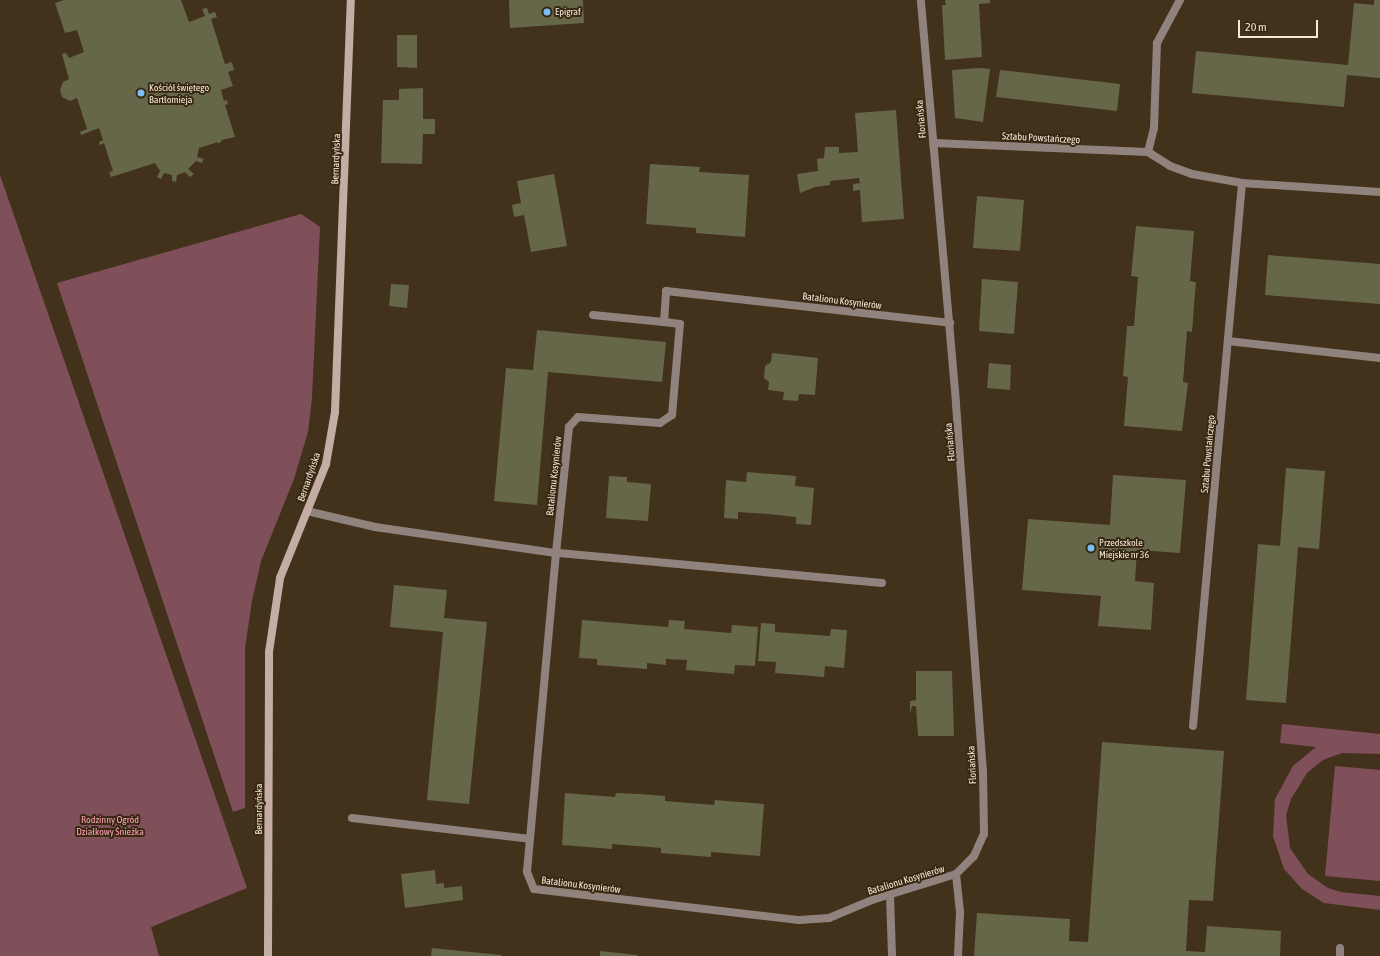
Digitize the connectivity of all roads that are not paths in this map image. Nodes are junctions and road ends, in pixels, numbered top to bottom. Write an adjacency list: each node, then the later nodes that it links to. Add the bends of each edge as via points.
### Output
1 (351, 0): 13 (street, Bernardyńska, via 336,412 326,464)
2 (921, 0): 4 (street, Floriańska)
3 (1180, 0): 5 (street, via 1157,43 1154,128)
4 (933, 143): 5 (street, Sztabu Powstańczego); 10 (street, Floriańska)
5 (1148, 152): 6 (street, via 1170,166 1192,174)
6 (1242, 183): 7 (street); 11 (street, Sztabu Powstańczego)
7 (1380, 192)
8 (593, 315): 9 (street, Batalionu Kosynierów)
9 (664, 322): 10 (street, Batalionu Kosynierów, via 666,291); 14 (street, Batalionu Kosynierów, via 680,324 672,415 660,422 578,417 569,427)
10 (950, 323): 19 (street, Floriańska, via 983,772 984,834 974,856)
11 (1228, 341): 12 (street); 16 (street, Sztabu Powstańczego)
12 (1380, 358)
13 (307, 511): 14 (street, via 375,527); 21 (street, Bernardyńska, via 280,578 269,652)
14 (556, 553): 15 (street); 18 (street, Batalionu Kosynierów)
15 (882, 583)
16 (1193, 726)
17 (352, 818): 18 (street)
18 (530, 838): 20 (street, Batalionu Kosynierów, via 527,872 530,884 534,889 545,892 799,920 829,918)
19 (956, 874): 20 (street, Batalionu Kosynierów); 23 (street, via 960,913)
20 (890, 895): 22 (street)
21 (268, 956)
22 (892, 956)
23 (958, 956)

